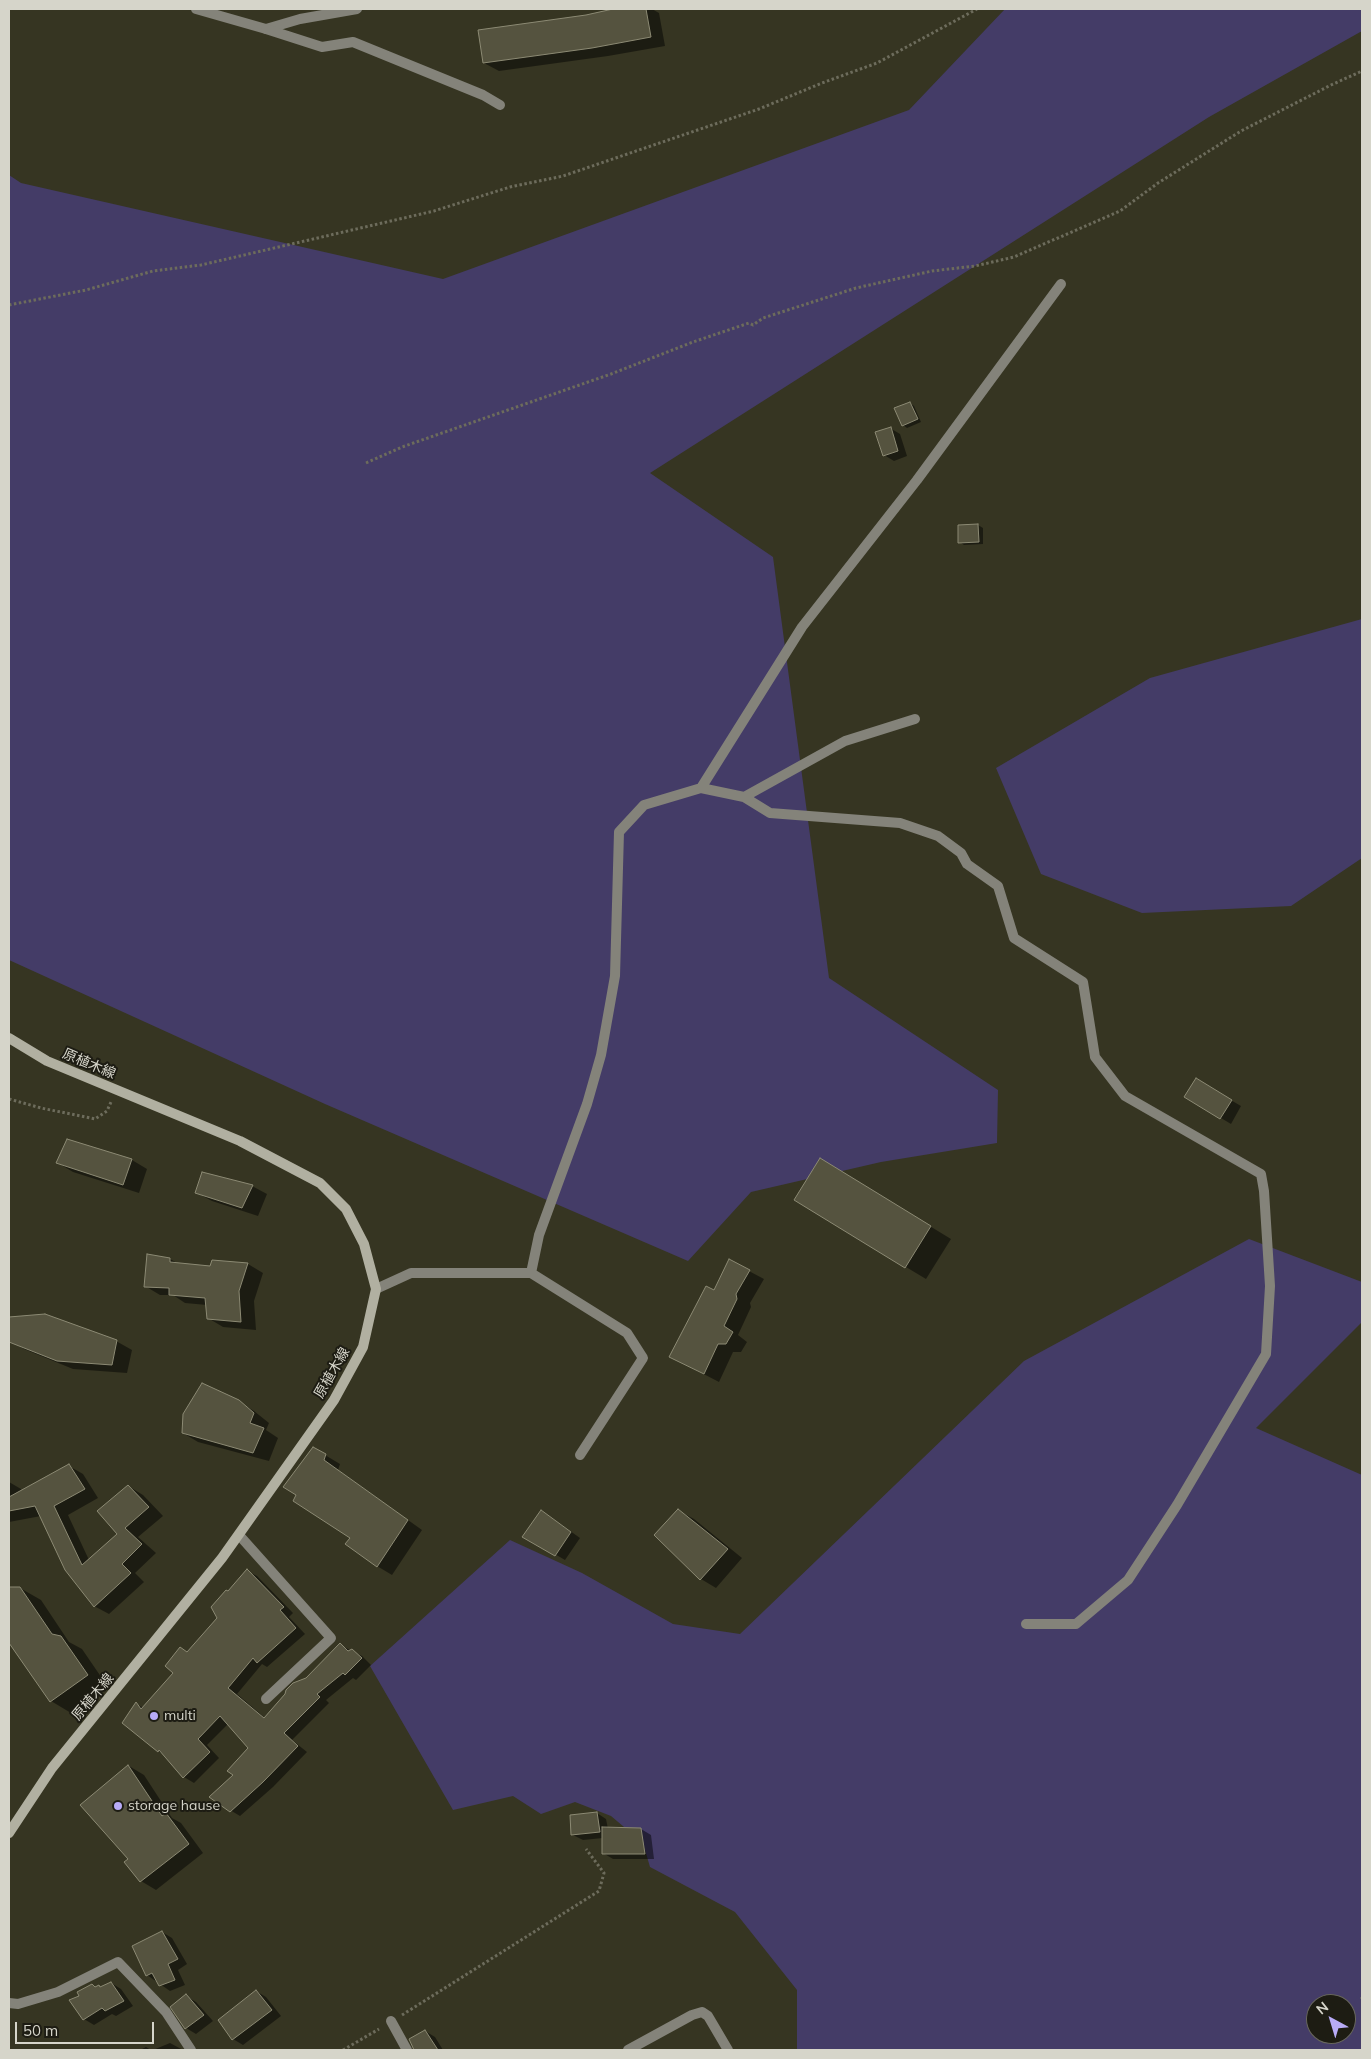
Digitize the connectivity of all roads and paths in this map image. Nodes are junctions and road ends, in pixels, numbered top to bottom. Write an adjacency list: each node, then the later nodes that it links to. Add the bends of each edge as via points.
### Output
1 (196, 9): 4 (street)
2 (357, 9): 4 (street, via 300,19)
3 (977, 9): 8 (path, via 877,63 563,176 434,211)
4 (266, 30): 6 (street, via 322,47 352,42 483,95)
5 (1362, 71): 9 (path, via 1241,131 1120,211 1014,257 856,288 693,342 612,374 402,447)
6 (500, 105)
7 (1061, 284): 11 (street, via 917,480 802,626)
8 (9, 305)
9 (366, 463)
10 (915, 719): 12 (street, via 845,741)
11 (701, 788): 12 (street); 16 (street, via 644,805 619,832 615,976 601,1055 587,1104 539,1235)
12 (744, 797): 20 (street, via 770,813 900,823 938,836 961,853 967,864 998,886 1014,938 1083,982 1095,1057 1125,1096 1261,1174 1270,1286 1266,1354 1177,1505 1128,1580 1076,1624)
13 (9, 1038): 14 (main road, 原植木線, via 46,1061)
14 (117, 1090): 15 (path, via 107,1111 95,1119); 17 (main road, 原植木線, via 240,1142 320,1183 346,1209 364,1244)
15 (9, 1098)
16 (531, 1272): 17 (street, via 411,1274); 18 (street, via 627,1333 643,1358)
17 (376, 1289): 19 (main road, 原植木線, via 364,1347 334,1400)
18 (580, 1455)
19 (239, 1535): 21 (street, via 331,1638); 22 (main road, 原植木線, via 52,1768)
20 (1026, 1624)
21 (266, 1699)
22 (9, 1833)
23 (586, 1849): 25 (path, via 604,1873 599,1891)
24 (9, 2003): 26 (street, via 18,2004 58,1992 118,1962 166,2012)
25 (391, 2021): 27 (path); 28 (street)
26 (191, 2050)
27 (343, 2050)
28 (407, 2050)
29 (628, 2050): 30 (street, via 692,2014 702,2012 708,2016)
30 (728, 2050)

